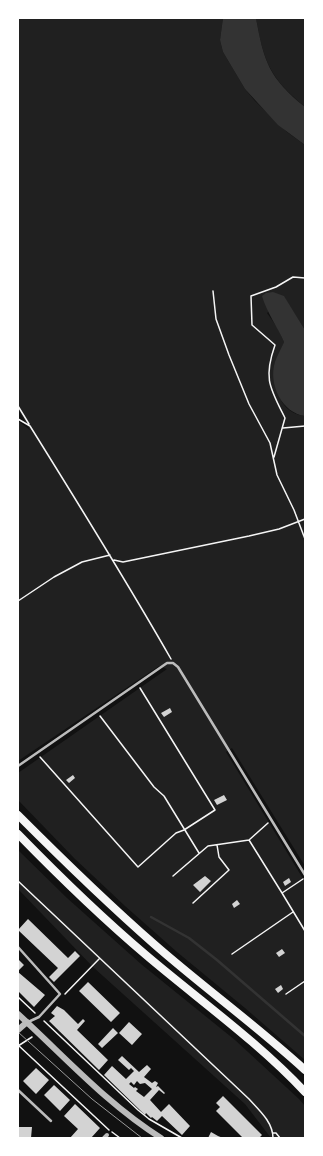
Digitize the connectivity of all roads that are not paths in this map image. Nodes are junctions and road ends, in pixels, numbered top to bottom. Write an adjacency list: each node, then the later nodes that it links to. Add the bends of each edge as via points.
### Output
1 (18, 766): 4 (lane, via 167,663 173,663 178,667)
2 (18, 814): 9 (highway, via 75,872 154,944)
3 (18, 834): 11 (highway, via 129,940 262,1051)
4 (305, 875)
5 (18, 947): 7 (lane, via 60,994 39,1017)
6 (18, 1014): 7 (street)
7 (27, 1022): 8 (street); 13 (street, via 100,1093)
8 (18, 1030)
9 (305, 1070)
10 (18, 1090): 12 (lane)
11 (305, 1092)
12 (51, 1121)
13 (160, 1138)

